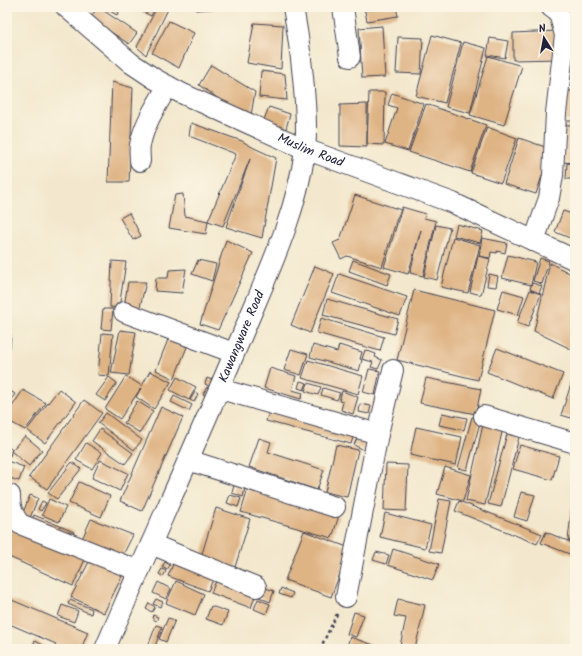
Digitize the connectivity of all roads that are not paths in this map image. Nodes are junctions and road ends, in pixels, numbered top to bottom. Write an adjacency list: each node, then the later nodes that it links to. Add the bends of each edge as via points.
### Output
1 (66, 7): 6 (street, Muslim Road, via 132,63)
2 (293, 7): 7 (street, Kawangware Road, via 304,86)
3 (343, 7): 5 (street)
4 (551, 7): 9 (street, via 559,13 565,34 556,113 553,175 549,198)
5 (350, 57)
6 (168, 86): 7 (street, Muslim Road); 8 (street, via 152,112 144,132 140,145)
7 (305, 149): 9 (street, Muslim Road, via 453,203); 12 (street, Kawangware Road, via 300,181 287,222)
8 (140, 161)
9 (534, 241): 10 (street, Muslim Road)
10 (575, 260)
11 (124, 312): 12 (street)
12 (234, 353): 14 (street, Kawangware Road)
13 (393, 370): 16 (street)
14 (220, 389): 16 (street); 18 (street, Kawangware Road)
15 (484, 416): 17 (street)
16 (378, 434): 24 (street)
17 (575, 443)
18 (188, 460): 20 (street); 21 (street, Kawangware Road)
19 (10, 495): 22 (street, via 10,507 20,524)
20 (335, 507)
21 (151, 544): 22 (street, Kawangware Road); 23 (street)
22 (139, 571): 25 (street, Kawangware Road)
23 (256, 587)
24 (346, 597)
25 (105, 649)

